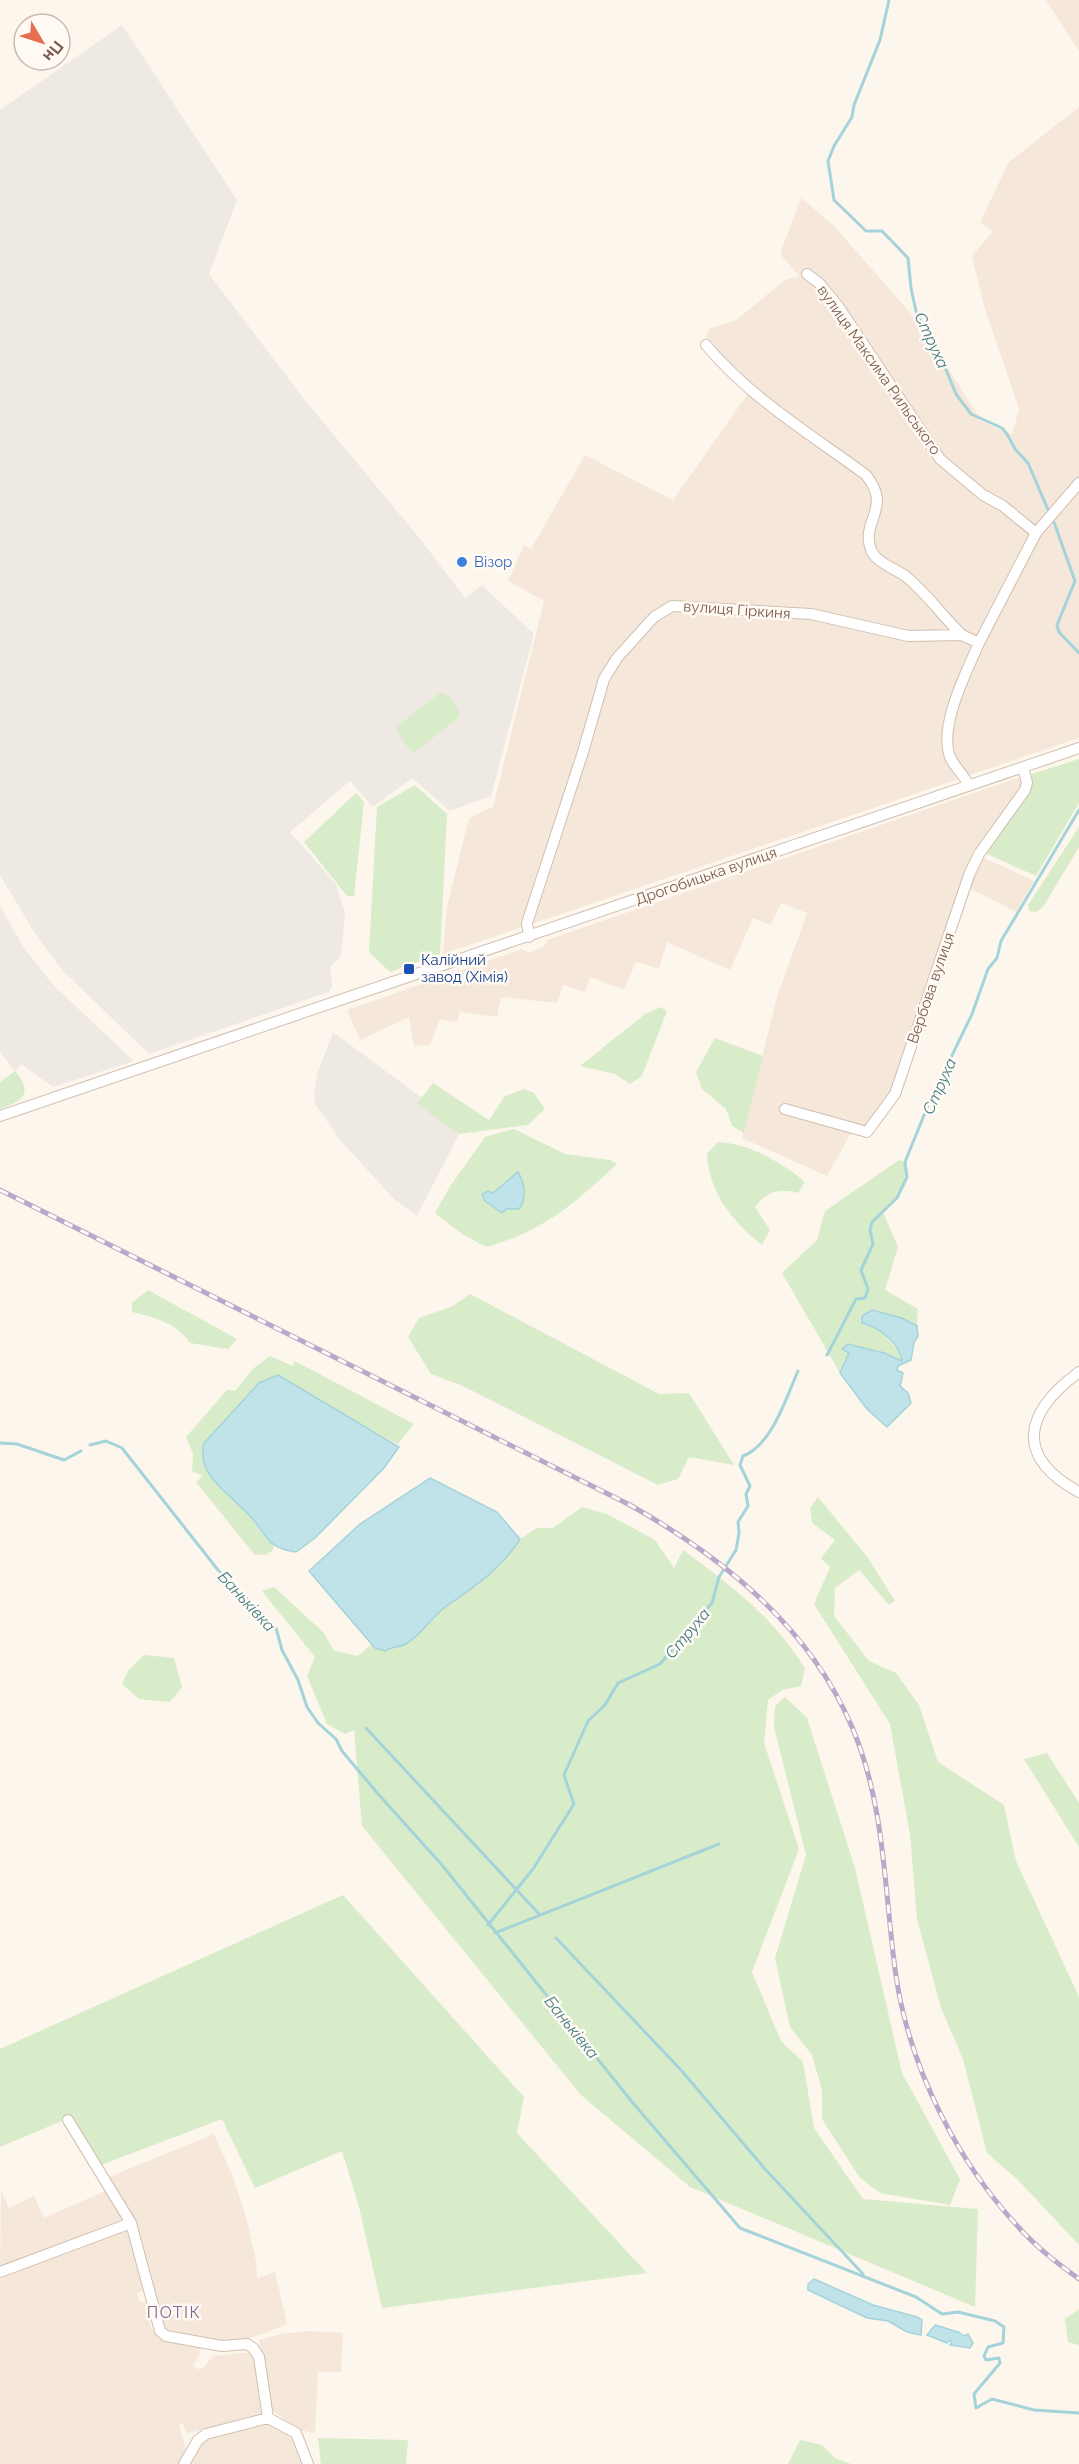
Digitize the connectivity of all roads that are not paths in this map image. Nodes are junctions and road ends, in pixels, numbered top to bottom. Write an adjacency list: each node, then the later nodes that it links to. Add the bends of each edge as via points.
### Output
1 (807, 274): 4 (street, вулиця Максима Рильського, via 838,306 940,459)
2 (706, 345): 5 (street, via 774,408 866,475 879,497 870,532 873,555 916,585)
3 (1079, 483): 4 (street)
4 (1036, 533): 6 (street)
5 (962, 635): 6 (street, вулиця Гіркиня); 10 (street, вулиця Гіркиня, via 908,636 811,614 672,606 664,609 617,658 603,679 527,923)
6 (979, 643): 9 (street, via 958,693 948,744 949,754)
7 (1079, 748): 8 (street, Дрогобицька вулиця)
8 (1023, 767): 9 (street, Дрогобицька вулиця); 11 (street, Вербова вулиця, via 1025,790 979,854 969,875 895,1094 867,1132)
9 (968, 785): 10 (street, Дрогобицька вулиця)
10 (529, 937): 12 (street, Дрогобицька вулиця)
11 (784, 1109)
12 (0, 1116)
13 (1079, 1372): 14 (street, via 1046,1402 1032,1434 1044,1464 1059,1481)
14 (1079, 1492)
15 (68, 2120): 16 (street)
16 (131, 2223): 17 (street); 18 (street, via 156,2326 166,2336 213,2344 247,2344 257,2352)
17 (0, 2272)
18 (268, 2418): 19 (street, via 206,2434); 20 (street, via 296,2433)
19 (184, 2464)
20 (308, 2464)

